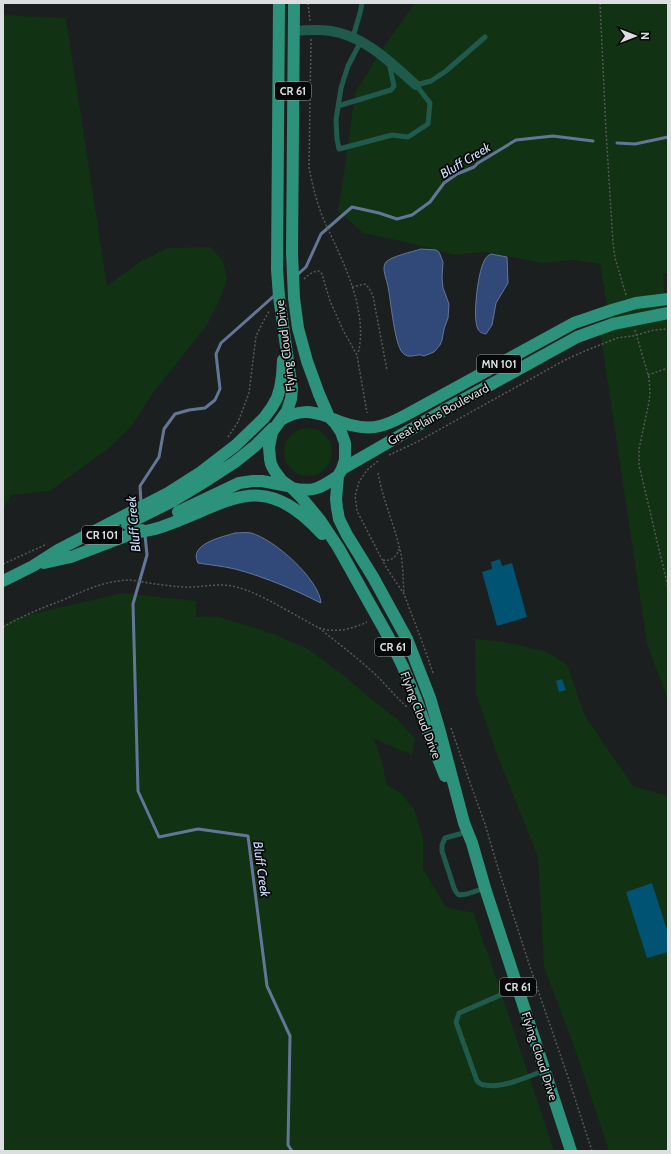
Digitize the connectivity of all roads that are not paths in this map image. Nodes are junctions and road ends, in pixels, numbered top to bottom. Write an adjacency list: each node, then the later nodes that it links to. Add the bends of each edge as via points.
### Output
1 (279, 3): 12 (main road, via 275,292)
2 (294, 3): 4 (main road, Flying Cloud Drive / CR 61)
3 (362, 3): 6 (lane)
4 (294, 31): 6 (street, via 332,31); 13 (main road, Flying Cloud Drive / CR 61, via 292,254 295,310 307,361)
5 (485, 37): 8 (lane, via 446,71 431,81)
6 (357, 39): 7 (street); 9 (lane, via 341,88)
7 (389, 62): 8 (street); 9 (lane, via 394,86 391,90)
8 (416, 85): 9 (lane, via 430,103 428,124 408,137 392,135 339,149 336,120)
9 (338, 106)
10 (668, 299): 13 (main road, Great Plains Boulevard / MN 101, via 636,303 574,323 382,426 366,428)
11 (668, 313): 15 (main road, Great Plains Boulevard / MN 101, via 613,324 577,337 452,405)
12 (281, 324): 14 (main road, Flying Cloud Drive / CR 61, via 292,388 289,405); 17 (main road, via 282,376 272,407 236,445)
13 (331, 418): 14 (main road, via 317,413 302,412 289,415); 15 (main road, Flying Cloud Drive / CR 61, via 345,443 345,460)
14 (278, 423): 16 (main road, Flying Cloud Drive / CR 61, via 272,432 270,458 274,470); 17 (main road, via 235,462 209,479)
15 (340, 472): 16 (main road, via 317,489); 22 (main road, Flying Cloud Drive / CR 61, via 336,499 339,519 398,622 419,668 430,698)
16 (290, 487): 18 (main road, via 262,481 239,483); 21 (main road, Flying Cloud Drive / CR 61, via 320,520)
17 (170, 497): 19 (main road, CR 101, via 58,550)
18 (177, 517): 19 (main road, CR 101, via 164,527 134,533 71,556); 21 (main road, via 243,496 264,496 281,501 301,513 325,537)
19 (33, 566): 20 (main road, CR 101)
20 (3, 581)
21 (367, 600): 22 (main road, Flying Cloud Drive / CR 61, via 408,679)
22 (465, 827): 23 (main road, Flying Cloud Drive / CR 61); 23 (lane, via 445,838 442,845 454,888 459,895)
23 (485, 888): 24 (main road, Flying Cloud Drive / CR 61)
24 (518, 988): 25 (main road, Flying Cloud Drive / CR 61); 25 (lane, via 459,1013 456,1022 477,1081 486,1086 501,1085)
25 (545, 1070): 26 (main road, Flying Cloud Drive / CR 61)
26 (571, 1151)

